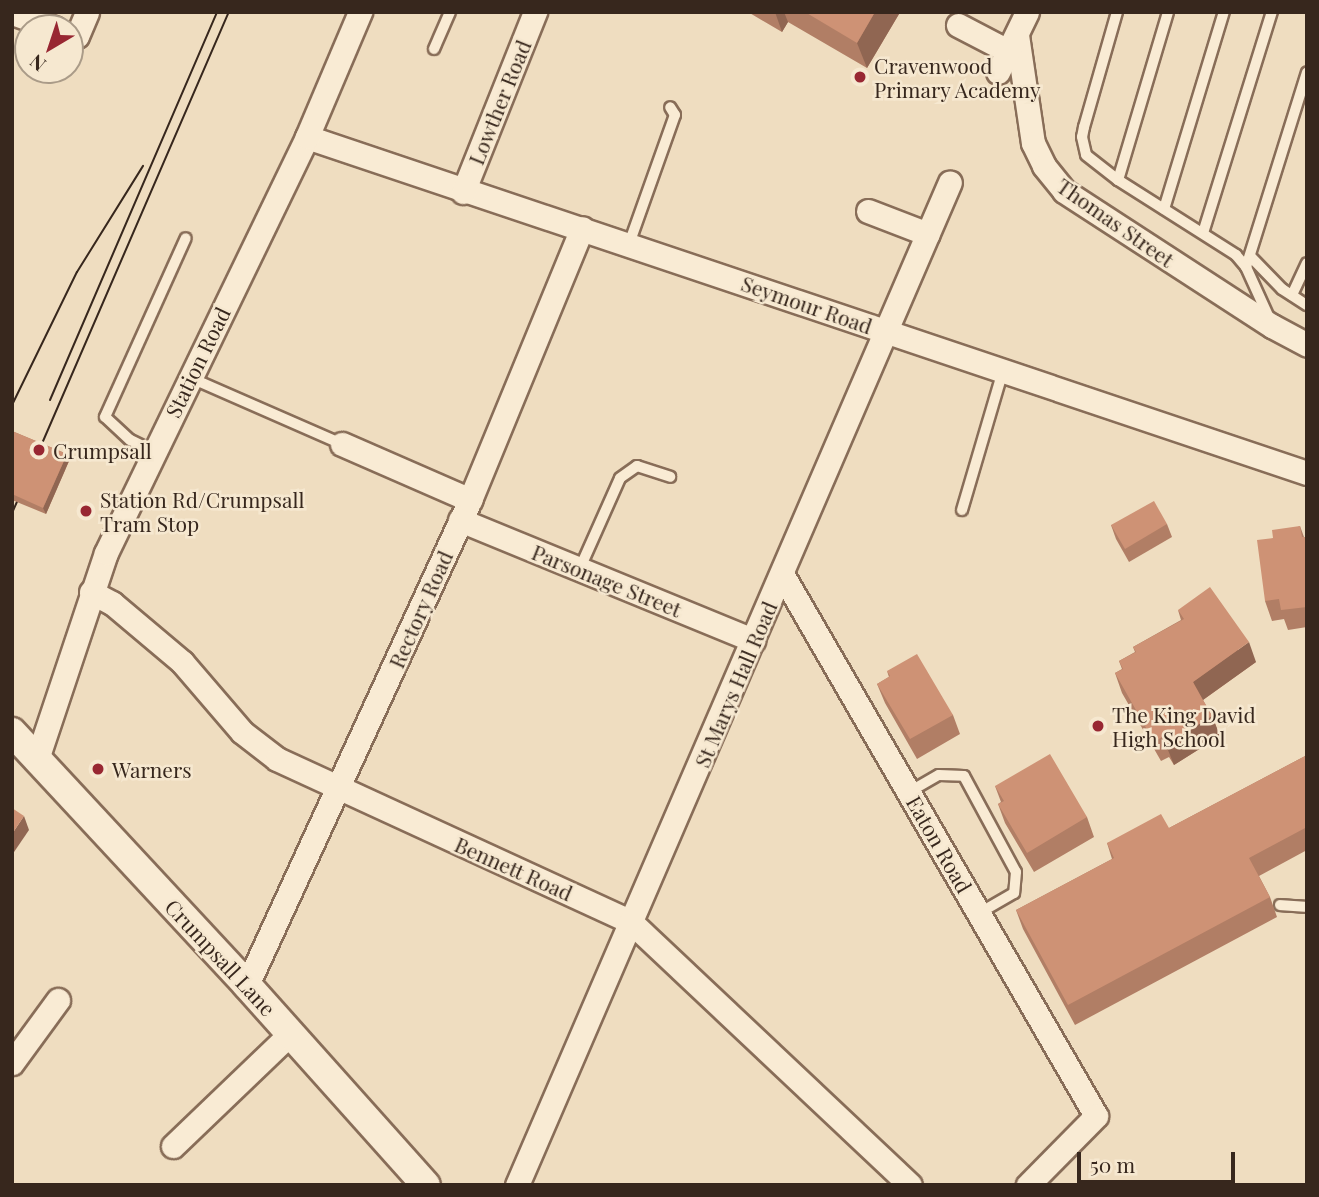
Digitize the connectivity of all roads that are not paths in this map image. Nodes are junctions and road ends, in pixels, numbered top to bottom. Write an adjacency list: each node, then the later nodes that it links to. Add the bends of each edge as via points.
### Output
1 (360, 12): 15 (street, Station Road)
2 (450, 12): 11 (lane)
3 (535, 12): 18 (street, Lowther Road)
4 (1027, 12): 10 (street)
5 (1117, 12): 16 (lane, via 1082,137 1086,155)
6 (1168, 12): 16 (lane)
7 (1224, 12): 19 (lane)
8 (1272, 12): 22 (lane)
9 (958, 25): 10 (street)
10 (1013, 43): 12 (street); 30 (street, Thomas Street, via 1033,142 1053,179 1064,191)
11 (434, 49)
12 (998, 72)
13 (1307, 72): 26 (lane)
14 (670, 107): 25 (lane, via 675,116)
15 (307, 137): 18 (street, Seymour Road); 34 (street, Station Road)
16 (1118, 180): 19 (lane)
17 (950, 182): 23 (street, St Marys Hall Road)
18 (463, 192): 21 (street, Seymour Road)
19 (1164, 209): 22 (lane)
20 (869, 211): 23 (street)
21 (582, 228): 25 (street, Seymour Road); 39 (street, Rectory Road)
22 (1203, 233): 26 (lane)
23 (928, 234): 31 (street, St Marys Hall Road)
24 (186, 238): 36 (lane, via 105,417 130,440)
25 (629, 244): 31 (street, Seymour Road)
26 (1248, 261): 28 (lane); 30 (lane)
27 (1307, 263): 28 (lane)
28 (1292, 295): 29 (lane)
29 (1307, 305)
30 (1272, 326): 32 (street, Thomas Street)
31 (887, 332): 33 (street, Seymour Road); 42 (street, St Marys Hall Road)
32 (1307, 345)
33 (1003, 371): 37 (street, Seymour Road); 40 (lane)
34 (189, 377): 35 (lane); 36 (street, Station Road)
35 (342, 444): 39 (street, Parsonage Street)
36 (153, 452): 43 (street, Station Road)
37 (1307, 473)
38 (670, 477): 41 (lane, via 637,466 628,470 612,491)
39 (465, 510): 41 (street, Parsonage Street); 47 (street, Rectory Road)
40 (962, 510)
41 (580, 568): 44 (street, Parsonage Street)
42 (782, 573): 44 (street, St Marys Hall Road); 48 (street, Eaton Road)
43 (91, 592): 46 (street, Station Road); 47 (street, Bennett Road, via 112,603 182,662 242,732 277,759)
44 (753, 640): 52 (street, St Marys Hall Road)
45 (12, 732): 46 (street, Crumpsall Lane)
46 (37, 758): 53 (street, Crumpsall Lane)
47 (339, 789): 52 (street, Bennett Road); 53 (street, Rectory Road)
48 (909, 792): 51 (street, Eaton Road); 51 (lane, via 939,775 964,776 1016,872 1013,893)
49 (1280, 905): 50 (lane)
50 (1307, 907)
51 (980, 913): 61 (street, Eaton Road, via 1096,1116)
52 (631, 922): 59 (street, St Marys Hall Road); 60 (street, Bennett Road)
53 (247, 985): 55 (street, Crumpsall Lane)
54 (58, 1000): 56 (street)
55 (291, 1033): 57 (street); 58 (street, Crumpsall Lane)
56 (12, 1063)
57 (173, 1146)
58 (426, 1185)
59 (517, 1185)
60 (910, 1185)
61 (1028, 1185)

